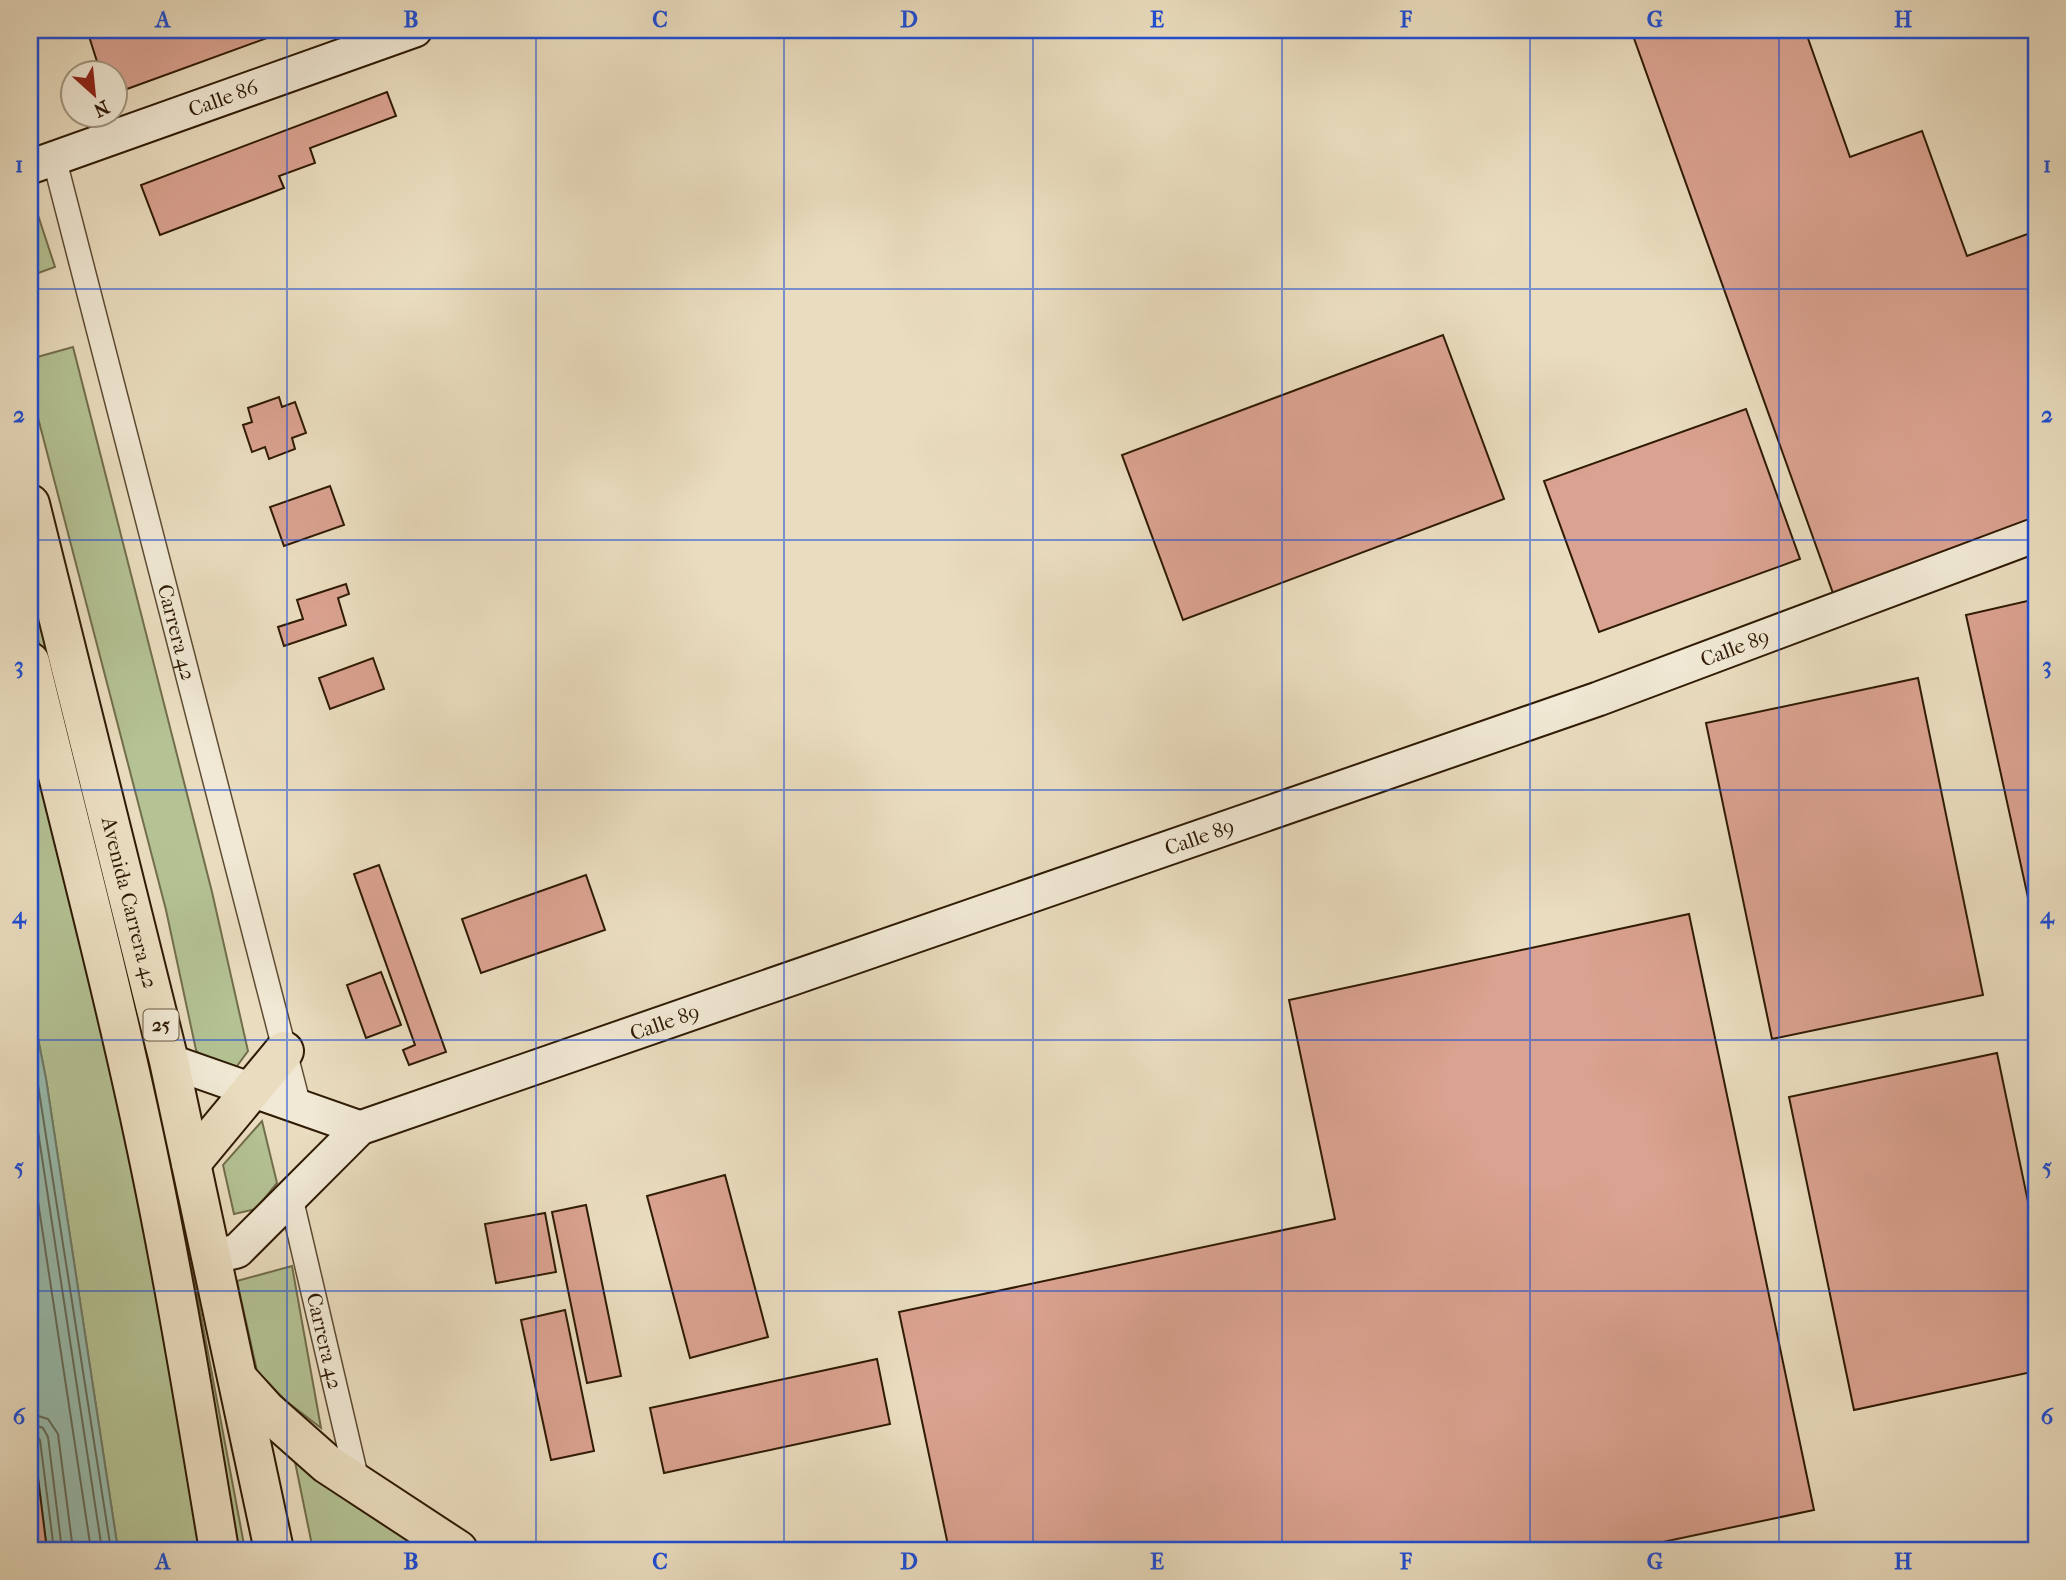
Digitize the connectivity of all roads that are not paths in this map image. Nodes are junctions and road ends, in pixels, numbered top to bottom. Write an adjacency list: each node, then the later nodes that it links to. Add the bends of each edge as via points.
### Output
1 (415, 30): 2 (street, Calle 86)
2 (42, 162): 6 (street, Carrera 42)
3 (30, 504): 7 (highway, Avenida Carrera 42 / 25)
4 (2036, 536): 10 (street, Calle 89, via 1598,699)
5 (30, 663): 16 (highway, Avenida Carrera 42 / 25, via 151,1167)
6 (284, 1051): 8 (highway); 9 (street, Carrera 42)
7 (169, 1061): 8 (street); 11 (highway, Avenida Carrera 42 / 25)
8 (253, 1090): 9 (street); 11 (highway)
9 (299, 1106): 10 (street)
10 (360, 1128): 12 (street, Calle 89)
11 (191, 1163): 13 (highway, Avenida Carrera 42 / 25)
12 (291, 1198): 13 (street, Calle 89); 15 (street, Carrera 42)
13 (224, 1254): 14 (highway, Avenida Carrera 42 / 25)
14 (237, 1379): 15 (highway, via 296,1438); 17 (highway, Avenida Carrera 42 / 25)
15 (358, 1484): 18 (highway)
16 (219, 1550)
17 (274, 1550)
18 (458, 1550)

